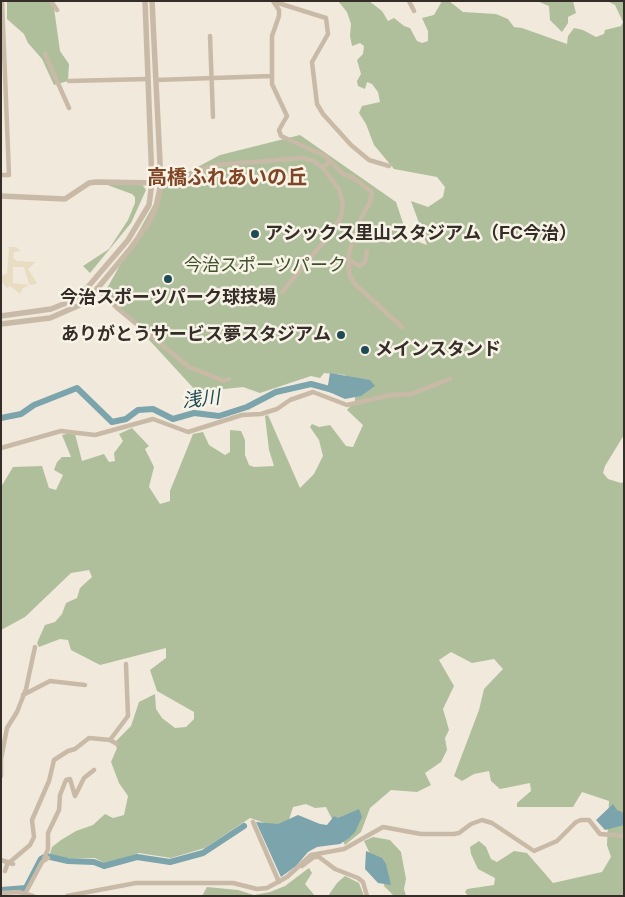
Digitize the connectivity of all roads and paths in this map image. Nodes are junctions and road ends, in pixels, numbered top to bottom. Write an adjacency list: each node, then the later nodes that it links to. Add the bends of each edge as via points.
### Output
1 (2, 1): 21 (street, via 9,175)
2 (51, 1): 7 (street)
3 (145, 1): 13 (street)
4 (152, 1): 14 (street)
5 (409, 1): 8 (street)
6 (274, 2): 11 (street, via 279,16 272,36); 19 (street, via 326,18 328,34 312,62 317,104 351,145 369,160)
7 (57, 10)
8 (414, 10)
9 (210, 36): 12 (street)
10 (45, 54): 16 (street)
11 (271, 76): 12 (street); 18 (street, via 275,94 286,112 279,130 281,136 315,150)
12 (212, 78): 14 (street); 17 (street)
13 (148, 79): 15 (street); 22 (street)
14 (156, 80): 23 (street)
15 (70, 81)
16 (68, 108)
17 (214, 117)
18 (330, 161): 20 (street); 26 (street, via 343,174 364,185 373,196 359,222)
19 (389, 166)
20 (323, 168): 23 (street, via 302,158 217,165 175,183); 28 (street, via 339,189 343,204 341,216 332,232)
21 (1, 175)
22 (152, 182): 23 (street); 24 (street, via 89,183 65,199); 29 (street, via 149,205 142,220 87,288 71,301 51,308)
23 (161, 183): 27 (street, via 148,224)
24 (1, 196)
25 (367, 251): 26 (street, via 365,262 360,266)
26 (349, 260): 31 (street, via 349,274 355,284)
27 (98, 288): 30 (street, via 64,313 41,320); 32 (street, via 117,308 189,366 224,381)
28 (282, 292)
29 (1, 316)
30 (1, 324)
31 (402, 327)
32 (229, 379)
33 (450, 379): 34 (street, via 411,394 384,396 347,406 313,392 290,400 277,409 242,415 188,432 153,419 94,435 61,431)
34 (1, 448)
35 (35, 647): 38 (street)
36 (126, 664): 41 (street, via 128,716)
37 (85, 685): 38 (street, via 50,681)
38 (23, 695): 40 (street)
39 (1, 726): 40 (street)
40 (7, 728): 43 (street)
41 (110, 740): 42 (street); 49 (street, via 88,738 54,760 49,781 32,820 34,838)
42 (117, 744)
43 (1, 759): 45 (street)
44 (94, 770): 55 (street, via 84,778 75,796 70,778 66,780 48,833 45,858)
45 (1, 776)
46 (253, 822): 52 (street)
47 (624, 836): 50 (street, via 600,834 589,820 581,820 557,841 534,851 492,823 482,820 454,834 421,834 383,827 344,849 311,854)
48 (1, 860): 49 (street)
49 (10, 863): 51 (street)
50 (300, 866): 52 (street); 59 (street, via 320,857 335,869 363,882)
51 (5, 871)
52 (279, 882): 53 (street, via 257,889 238,884 136,883)
53 (105, 889): 57 (street); 58 (street)
54 (1, 893): 55 (street)
55 (25, 894): 56 (street)
56 (33, 896)
57 (67, 896)
58 (106, 896)
59 (368, 896)

